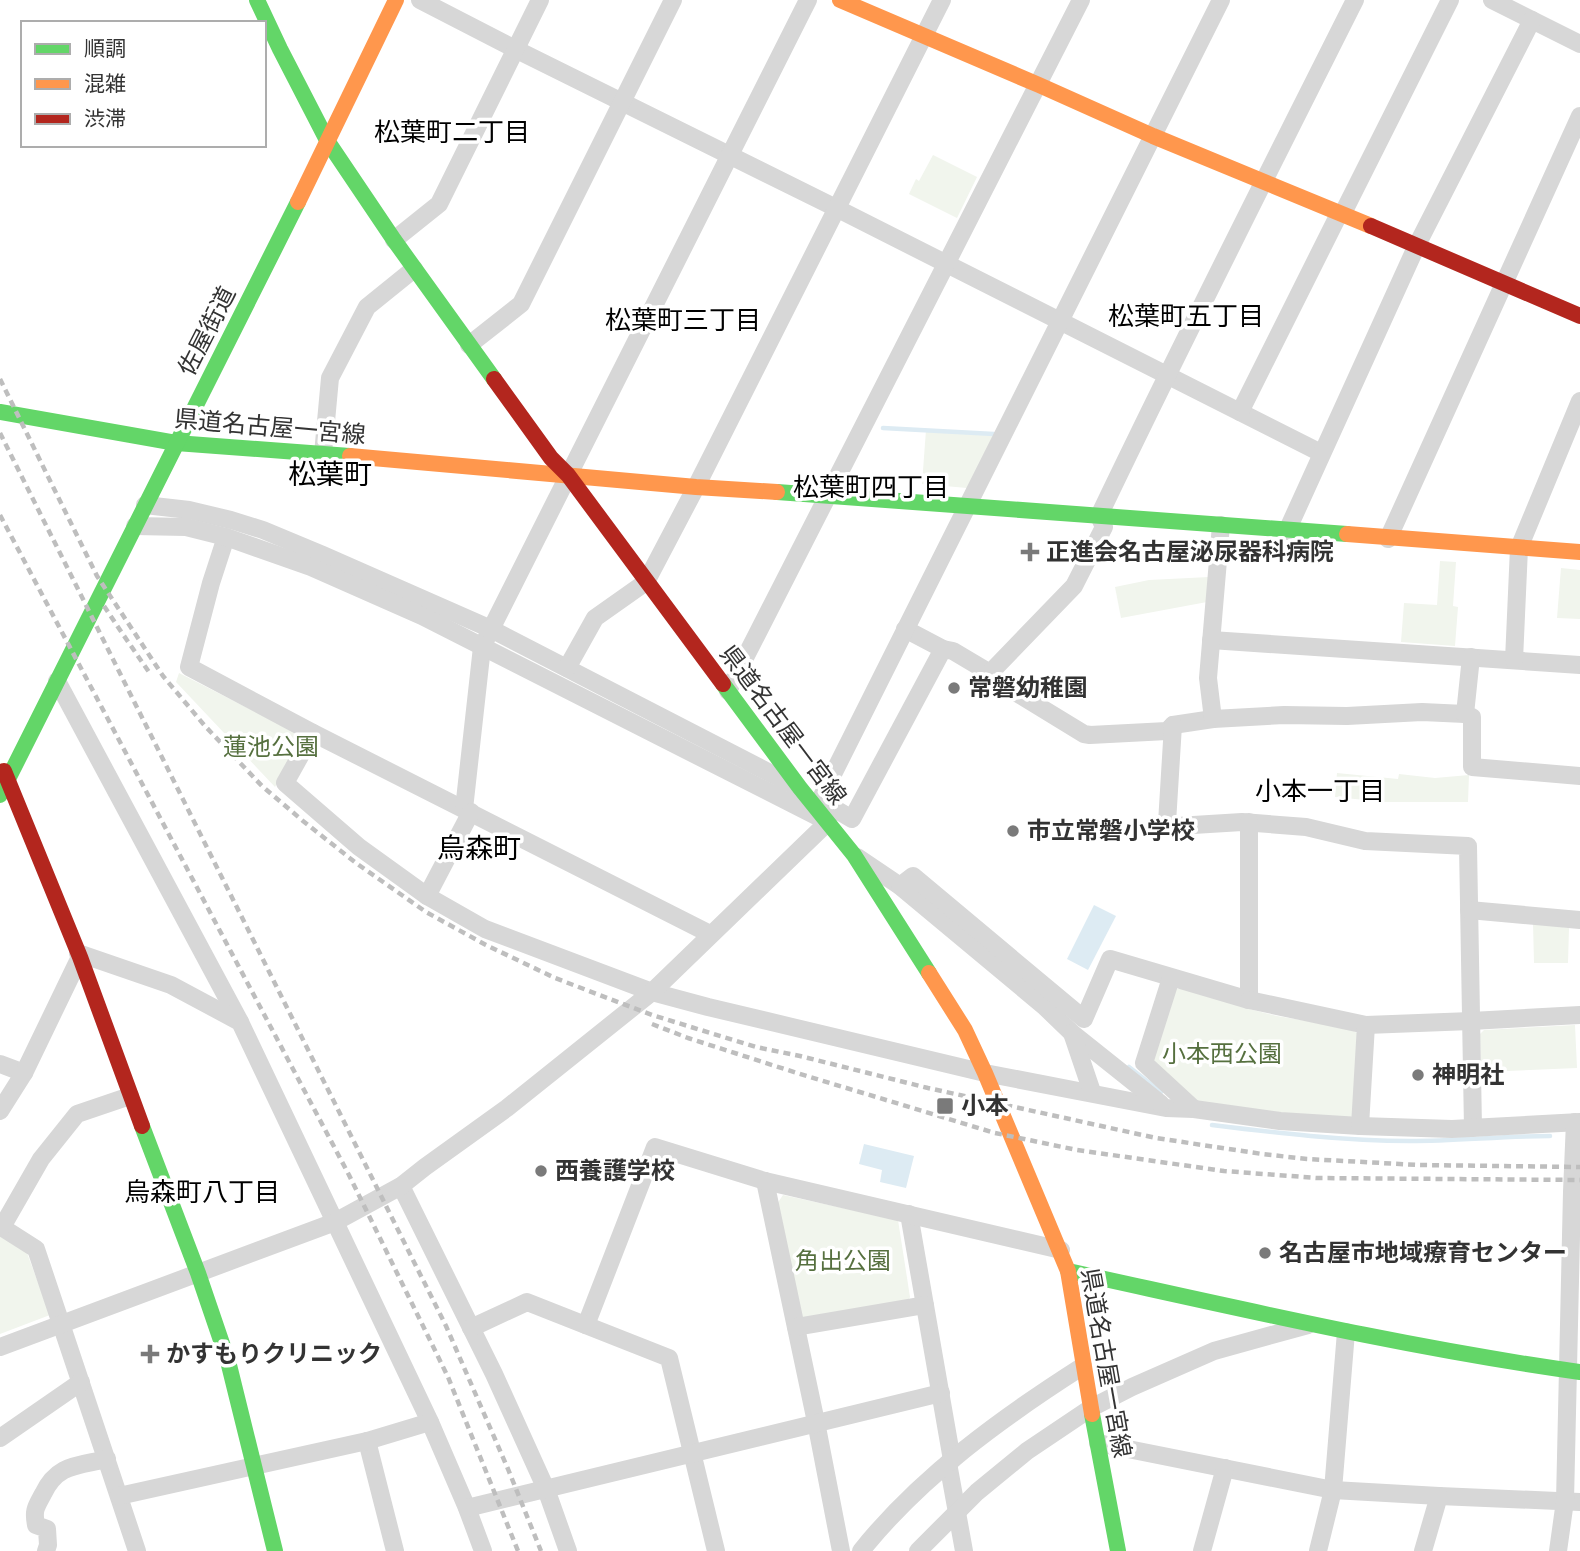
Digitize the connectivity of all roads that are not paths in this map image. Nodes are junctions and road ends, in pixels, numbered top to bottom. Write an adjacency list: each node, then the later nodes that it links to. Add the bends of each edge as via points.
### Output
1 (257, 0): 22 (street)
2 (396, 0): 22 (street, 佐屋街道)
3 (420, 0): 17 (street)
4 (540, 0): 17 (street)
5 (673, 0): 19 (street)
6 (808, 0): 23 (street)
7 (840, 0): 15 (street)
8 (942, 0): 15 (street)
9 (1082, 0): 18 (street)
10 (1221, 0): 21 (street)
11 (1355, 0): 24 (street)
12 (1450, 0): 26 (street)
13 (1492, 0): 14 (street)
14 (1532, 20): 16 (street); 28 (street)
15 (924, 36): 18 (street); 25 (street)
16 (1580, 44)
17 (514, 50): 19 (street); 27 (street, via 439,204)
18 (1039, 85): 21 (street); 29 (street)
19 (621, 102): 23 (street); 34 (street, via 521,304)
20 (1580, 116): 31 (street)
21 (1153, 136): 24 (street); 33 (street)
22 (328, 142): 27 (street); 39 (street, 佐屋街道)
23 (730, 155): 25 (street); 42 (street)
24 (1263, 182): 26 (street); 35 (street)
25 (838, 209): 29 (street); 43 (street)
26 (1341, 215): 28 (street); 38 (street)
27 (394, 240): 30 (street)
28 (1417, 245): 31 (street); 40 (street)
29 (947, 264): 33 (street); 44 (street)
30 (414, 269): 34 (street); 41 (street, via 367,307 330,378)
31 (1504, 283): 32 (street); 52 (street)
32 (1580, 316)
33 (1060, 322): 35 (street); 46 (street)
34 (469, 345): 42 (street)
35 (1167, 375): 38 (street); 47 (street)
36 (1580, 401): 53 (street)
37 (0, 412): 39 (street, 県道名古屋一宮線)
38 (1240, 412): 40 (street)
39 (176, 443): 41 (street, 県道名古屋一宮線); 45 (street, 佐屋街道)
40 (1321, 453): 50 (street)
41 (323, 454): 42 (street, 県道名古屋一宮線)
42 (568, 475): 43 (street); 55 (street, 県道名古屋一宮線); 56 (street)
43 (696, 487): 44 (street); 55 (street)
44 (827, 495): 46 (street); 67 (street)
45 (145, 505): 49 (street, 佐屋街道); 56 (street, via 190,510 263,530)
46 (966, 506): 47 (street); 57 (street)
47 (1099, 516): 48 (street); 65 (street, via 1104,527 1074,586)
48 (1221, 525): 50 (street); 58 (street)
49 (135, 526): 51 (street, via 186,527); 66 (street, 佐屋街道)
50 (1287, 531): 52 (street)
51 (226, 537): 59 (street, via 311,567); 71 (street, via 189,667)
52 (1388, 539): 53 (street)
53 (1519, 548): 54 (street); 62 (street)
54 (1580, 552)
55 (646, 582): 64 (street, via 595,618); 67 (street, 県道名古屋一宮線)
56 (491, 629): 59 (street); 64 (street)
57 (905, 629): 60 (street); 77 (street)
58 (1210, 640): 61 (street); 69 (street)
59 (482, 648): 78 (street); 79 (street)
60 (943, 649): 65 (street); 77 (street, via 852,819)
61 (1471, 657): 62 (street); 68 (street)
62 (1514, 660): 63 (street)
63 (1580, 665)
64 (567, 668): 75 (street)
65 (990, 673): 70 (street, via 1084,734 1167,731)
66 (57, 681): 74 (street, 佐屋街道); 93 (street)
67 (728, 691): 75 (street, 県道名古屋一宮線)
68 (1465, 714): 69 (street); 73 (street, via 1472,717 1472,767)
69 (1213, 719): 70 (street)
70 (1173, 725): 80 (street, via 1167,823)
71 (313, 733): 78 (street); 83 (street, via 285,783 359,847)
72 (0, 761): 74 (street)
73 (1580, 776)
74 (8, 779): 76 (street, 佐屋街道); 87 (street)
75 (800, 788): 77 (street, 県道名古屋一宮線)
76 (0, 795)
77 (817, 802): 79 (street, 県道名古屋一宮線)
78 (467, 811): 83 (street); 86 (street)
79 (828, 822): 81 (street, 県道名古屋一宮線); 86 (street)
80 (1249, 822): 84 (street, via 1306,827 1365,841 1468,846); 90 (street)
81 (854, 855): 82 (street); 98 (street, 県道名古屋一宮線, via 965,1030)
82 (900, 886): 88 (street, via 914,876 1084,1019 1110,959); 95 (street)
83 (427, 896): 89 (street, via 485,929)
84 (1469, 909): 85 (street); 92 (street)
85 (1580, 920)
86 (710, 934): 89 (street)
87 (79, 955): 93 (street, via 171,985); 97 (street); 100 (street)
88 (1171, 978): 90 (street); 102 (street, via 1144,1063)
89 (652, 992): 98 (street); 108 (street, via 508,1108)
90 (1249, 1000): 94 (street)
91 (1580, 1015): 92 (street)
92 (1471, 1021): 94 (street); 106 (street)
93 (240, 1022): 110 (street)
94 (1366, 1026): 105 (street)
95 (1072, 1033): 99 (street); 101 (street)
96 (0, 1064): 97 (street)
97 (24, 1073): 103 (street)
98 (985, 1073): 99 (street); 112 (street, 県道名古屋一宮線)
99 (1092, 1092): 101 (street)
100 (130, 1096): 111 (street, via 77,1114 41,1159); 114 (street)
101 (1166, 1108): 102 (street)
102 (1194, 1109): 105 (street)
103 (0, 1111)
104 (1578, 1122): 106 (street); 124 (street)
105 (1360, 1126): 106 (street)
106 (1473, 1128)
107 (765, 1181): 109 (street); 118 (street, via 656,1147); 119 (street)
108 (401, 1186): 110 (street); 120 (street)
109 (909, 1214): 112 (street); 115 (street)
110 (335, 1222): 114 (street); 128 (street)
111 (1, 1226): 116 (street, via 36,1249)
112 (1060, 1251): 113 (street, 県道名古屋一宮線)
113 (1068, 1271): 117 (street); 123 (street, 県道名古屋一宮線)
114 (198, 1273): 116 (street); 136 (street, via 228,1362)
115 (925, 1305): 119 (street); 126 (street)
116 (62, 1324): 122 (street); 125 (street)
117 (1312, 1324): 121 (street); 127 (street, via 1214,1351)
118 (586, 1325): 120 (street, via 527,1302); 133 (street, via 669,1358)
119 (796, 1327): 129 (street)
120 (471, 1328): 138 (street)
121 (1346, 1332): 124 (street); 139 (street)
122 (0, 1347)
123 (1083, 1366): 127 (street, 県道名古屋一宮線); 135 (street, via 1026,1402)
124 (1574, 1371): 142 (street)
125 (81, 1382): 130 (street); 134 (street)
126 (941, 1393): 129 (street); 135 (street)
127 (1091, 1408): 132 (street, 県道名古屋一宮線); 144 (street, via 1027,1451)
128 (430, 1422): 131 (street); 143 (street)
129 (816, 1422): 133 (street); 152 (street)
130 (0, 1438)
131 (367, 1441): 136 (street); 148 (street)
132 (1098, 1443): 137 (street); 156 (street, 県道名古屋一宮線)
133 (692, 1453): 138 (street); 151 (street)
134 (107, 1459): 140 (street); 145 (street, via 62,1469 49,1480 34,1512 36,1525 47,1529)
135 (950, 1461): 144 (street); 153 (street)
136 (253, 1466): 140 (street); 147 (street)
137 (1225, 1468): 139 (street); 157 (street)
138 (546, 1489): 143 (street); 150 (street)
139 (1334, 1490): 141 (street); 158 (street)
140 (119, 1496): 146 (street)
141 (1439, 1496): 142 (street); 159 (street)
142 (1573, 1501): 160 (street)
143 (467, 1508): 149 (street)
144 (957, 1513): 154 (street); 155 (street)
145 (46, 1551)
146 (137, 1551)
147 (275, 1551)
148 (395, 1551)
149 (482, 1551)
150 (568, 1551)
151 (716, 1551)
152 (841, 1551)
153 (861, 1551)
154 (918, 1551)
155 (964, 1551)
156 (1118, 1551)
157 (1202, 1551)
158 (1318, 1551)
159 (1423, 1551)
160 (1559, 1551)

